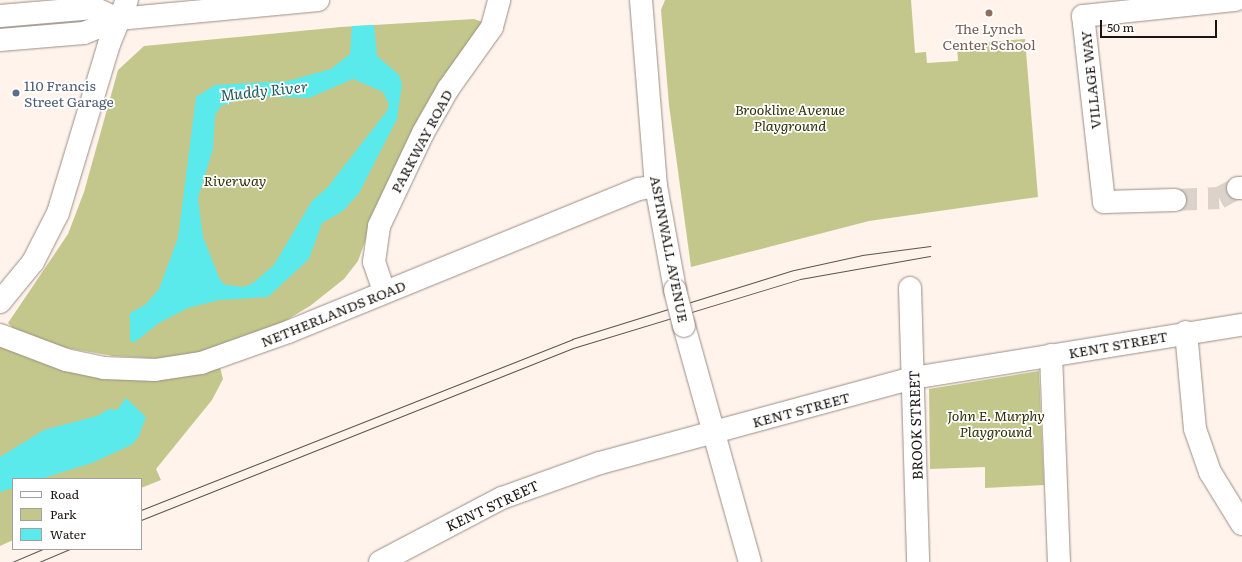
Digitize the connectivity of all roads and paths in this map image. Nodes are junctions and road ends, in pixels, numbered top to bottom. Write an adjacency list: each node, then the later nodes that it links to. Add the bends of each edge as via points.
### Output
1 (318, 0): 6 (main road)
2 (499, 0): 12 (main road, PARKWAY ROAD, via 492,27 448,89 423,134 379,226 374,262)
3 (641, 0): 9 (main road, ASPINWALL AVENUE)
4 (1235, 0): 10 (main road, VILLAGE WAY, via 1083,16 1104,202)
5 (56, 5): 6 (main road); 7 (main road)
6 (122, 9): 8 (main road, via 84,33); 13 (main road, via 58,213 33,262)
7 (0, 16)
8 (0, 40)
9 (656, 186): 12 (main road, NETHERLANDS ROAD, via 639,189); 19 (main road, ASPINWALL AVENUE, bridge, via 675,290)
10 (1175, 200)
11 (910, 288): 18 (main road, BROOK STREET)
12 (384, 291): 16 (main road, NETHERLANDS ROAD, via 220,359 155,370 110,369 81,364)
13 (0, 302)
14 (1242, 325): 15 (main road, KENT STREET)
15 (1186, 332): 17 (main road, KENT STREET); 20 (main road, via 1195,429 1210,472)
16 (0, 335)
17 (1051, 355): 18 (main road, KENT STREET); 24 (main road)
18 (913, 378): 19 (main road, KENT STREET); 23 (main road, BROOK STREET)
19 (714, 432): 21 (main road, KENT STREET, via 600,462 524,488); 22 (main road, ASPINWALL AVENUE)
20 (1242, 524)
21 (380, 562)
22 (750, 562)
23 (918, 562)
24 (1059, 562)

